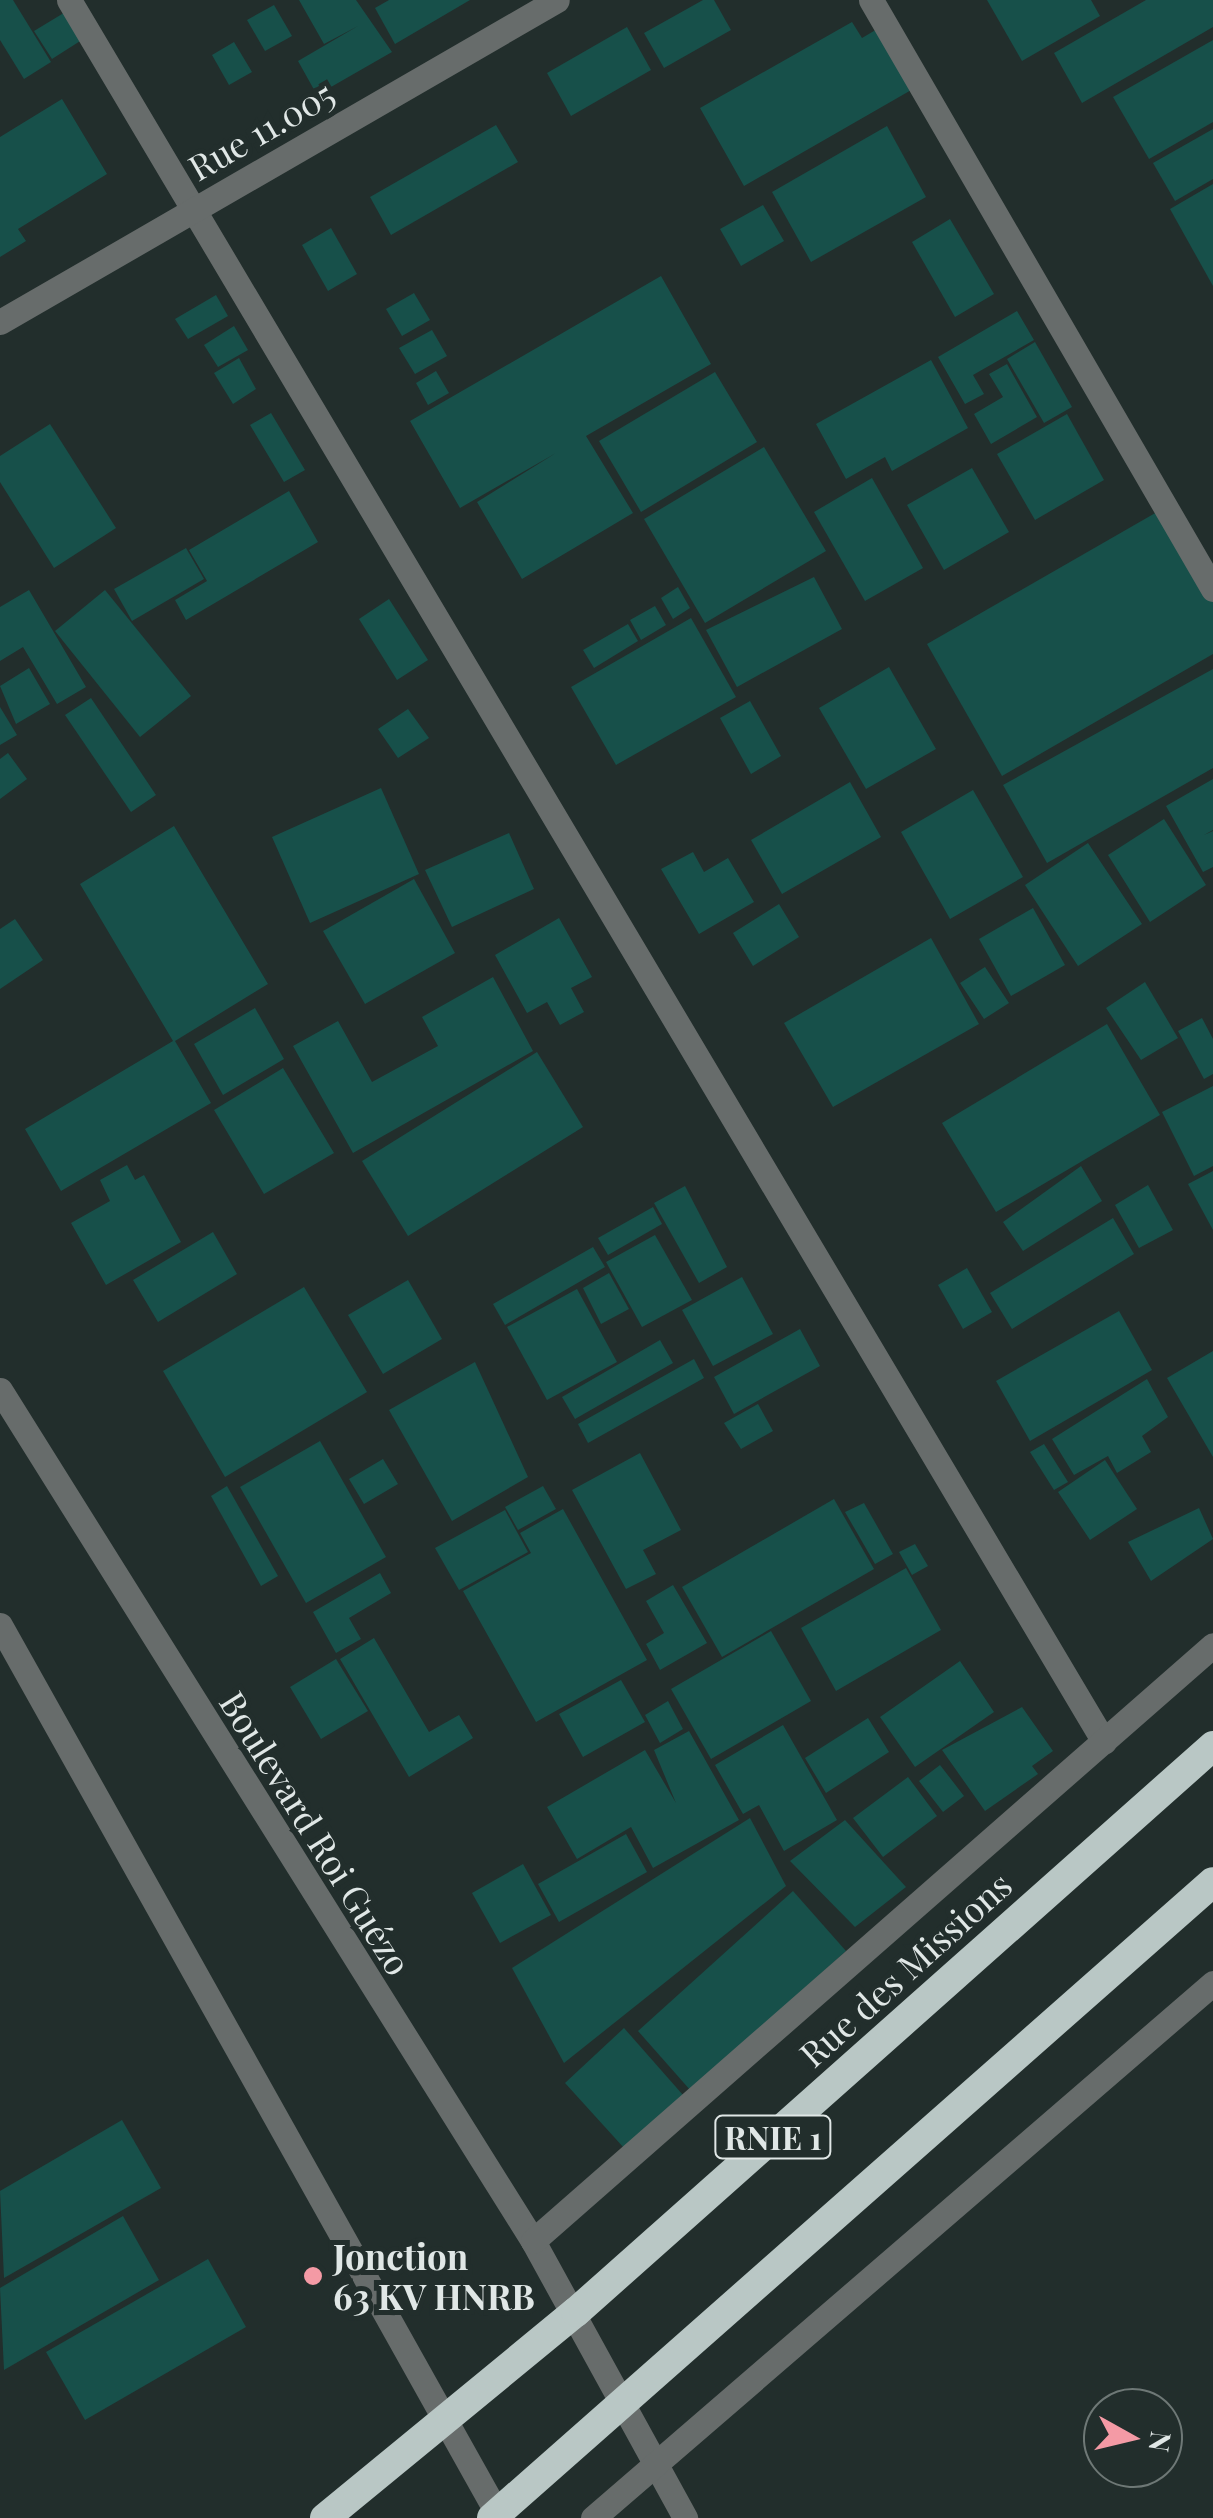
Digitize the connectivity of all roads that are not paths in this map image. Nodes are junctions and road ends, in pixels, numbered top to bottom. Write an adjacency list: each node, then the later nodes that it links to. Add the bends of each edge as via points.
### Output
1 (69, 0): 4 (street)
2 (557, 0): 4 (street, Rue 11.005)
3 (871, 0): 6 (street)
4 (194, 210): 5 (street, Rue 11.005); 10 (street)
5 (0, 322)
6 (1213, 589)
7 (0, 1390): 14 (street, Boulevard Roi Guézo)
8 (0, 1624): 17 (street, via 224,2012)
9 (1213, 1645): 10 (street)
10 (1104, 1742): 14 (street)
11 (1213, 1746): 15 (highway, Rue des Missions / RNIE 1)
12 (1213, 1882): 16 (highway, RNIE 1)
13 (1210, 1992): 18 (street)
14 (533, 2241): 15 (street, Boulevard Roi Guézo)
15 (576, 2312): 16 (street, Boulevard Roi Guézo); 17 (highway, Rue des Missions / RNIE 1)
16 (623, 2406): 18 (street, Boulevard Roi Guézo); 19 (highway, RNIE 1)
17 (440, 2416): 19 (street); 20 (highway, Rue des Missions / RNIE 1)
18 (651, 2462): 21 (street); 22 (street, Boulevard Roi Guézo)
19 (496, 2516)
20 (325, 2518)
21 (594, 2518)
22 (684, 2518)

